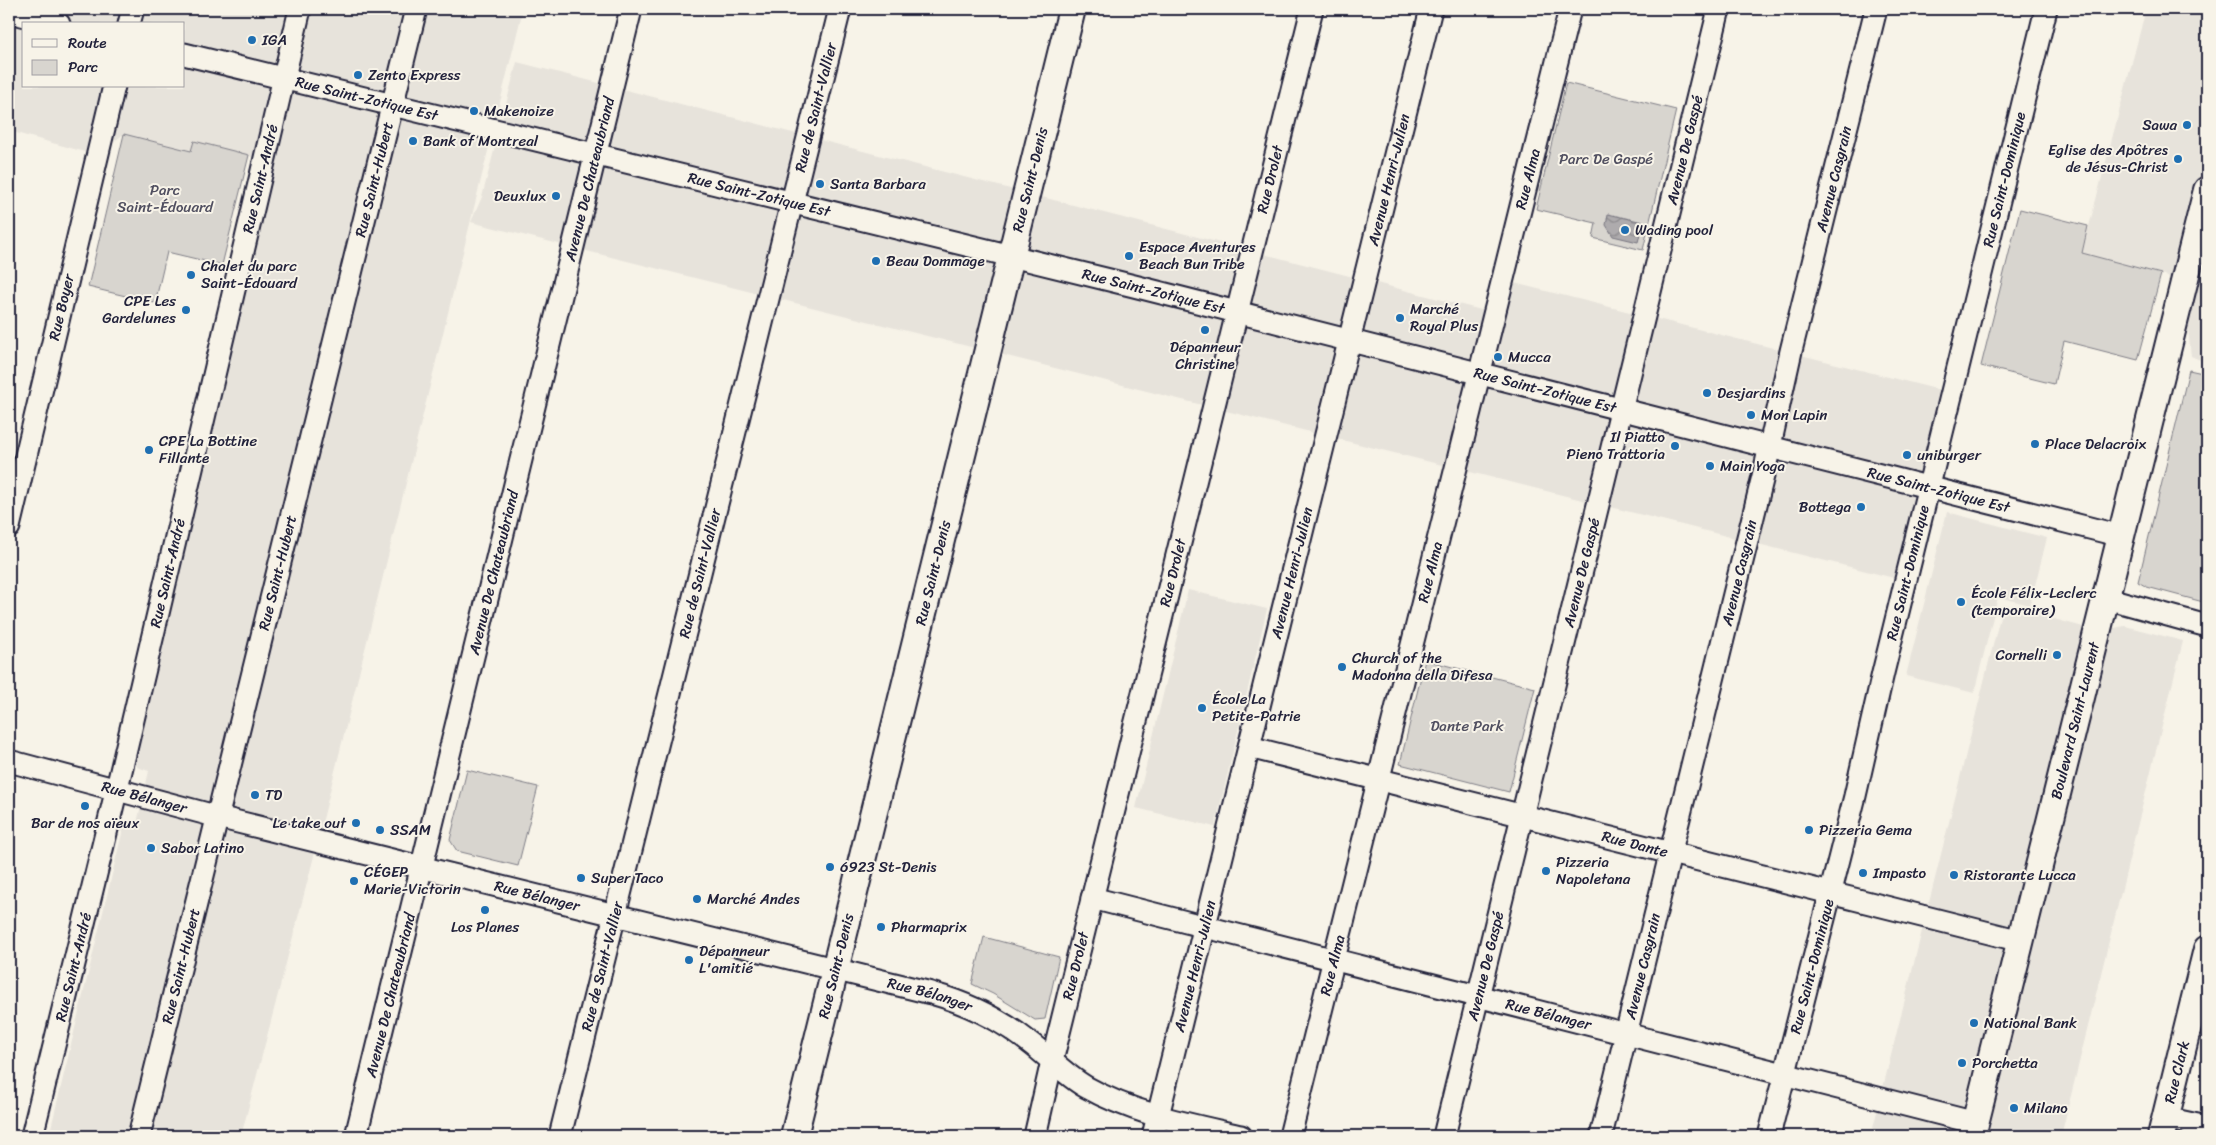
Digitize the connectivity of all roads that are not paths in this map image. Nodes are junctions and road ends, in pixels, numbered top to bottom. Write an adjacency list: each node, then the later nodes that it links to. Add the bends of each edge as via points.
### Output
1 (133, 9): 15 (street)
2 (300, 9): 17 (street, Rue Saint-André)
3 (416, 9): 19 (street, Rue Saint-Hubert)
4 (632, 9): 20 (street, Avenue De Chateaubriand)
5 (840, 9): 22 (street, Rue de Saint-Vallier)
6 (1072, 9): 23 (main road, Rue Saint-Denis)
7 (1312, 9): 24 (street, Rue Drolet)
8 (1431, 9): 25 (street, Avenue Henri-Julien)
9 (1570, 9): 26 (street, Rue Alma)
10 (1720, 9): 27 (street, Avenue De Gaspé)
11 (1876, 9): 28 (street, Avenue Casgrain)
12 (2046, 9): 29 (street, Rue Saint-Dominique)
13 (9, 12): 14 (street)
14 (51, 22)
15 (130, 22)
16 (185, 54): 17 (street, Rue Saint-Zotique Est)
17 (283, 78): 19 (street, Rue Saint-Zotique Est); 37 (street, Rue Saint-André)
18 (114, 88): 30 (street, Rue Boyer)
19 (392, 105): 20 (street, Rue Saint-Zotique Est); 39 (street, Rue Saint-Hubert)
20 (596, 155): 22 (street, Rue Saint-Zotique Est); 41 (street, Avenue De Chateaubriand)
21 (2207, 190): 31 (main road, Boulevard Saint-Laurent)
22 (792, 202): 23 (street, Rue Saint-Zotique Est); 44 (street, Rue de Saint-Vallier)
23 (1012, 257): 24 (street, Rue Saint-Zotique Est); 49 (main road, Rue Saint-Denis)
24 (1237, 313): 25 (street, Rue Saint-Zotique Est); 43 (street, Rue Drolet)
25 (1348, 341): 26 (street, Rue Saint-Zotique Est); 34 (street, Avenue Henri-Julien)
26 (1478, 374): 27 (street, Rue Saint-Zotique Est); 36 (street, Rue Alma)
27 (1622, 410): 28 (street, Rue Saint-Zotique Est); 38 (street, Avenue De Gaspé)
28 (1770, 446): 29 (street, Rue Saint-Zotique Est); 40 (street, Avenue Casgrain)
29 (1930, 486): 31 (street, Rue Saint-Zotique Est); 42 (street, Rue Saint-Dominique)
30 (9, 527)
31 (2121, 536): 32 (main road, Boulevard Saint-Laurent)
32 (2106, 598): 33 (street); 46 (main road, Boulevard Saint-Laurent)
33 (2207, 626)
34 (1249, 747): 36 (street, Rue Dante); 45 (street, Avenue Henri-Julien)
35 (9, 762): 37 (street, Rue Bélanger)
36 (1378, 778): 38 (street, Rue Dante); 48 (street, Rue Alma)
37 (116, 788): 39 (street, Rue Bélanger); 58 (street, Rue Saint-André)
38 (1522, 816): 40 (street, Rue Dante); 50 (street, Avenue De Gaspé)
39 (217, 817): 41 (street, Rue Bélanger); 59 (street, Rue Saint-Hubert)
40 (1670, 853): 42 (street, Rue Dante); 51 (street, Avenue Casgrain)
41 (422, 868): 44 (street, Rue Bélanger); 60 (street, Avenue De Chateaubriand)
42 (1830, 893): 46 (street, Rue Dante); 53 (street, Rue Saint-Dominique)
43 (1092, 898): 45 (street, Rue Bélanger); 52 (street, Rue Drolet)
44 (615, 914): 49 (street, Rue Bélanger); 61 (street, Rue de Saint-Vallier)
45 (1205, 927): 48 (street, Rue Bélanger); 54 (street, Avenue Henri-Julien)
46 (2021, 941): 57 (main road, Boulevard Saint-Laurent)
47 (2207, 948): 55 (main road, Rue Clark)
48 (1334, 960): 50 (street, Rue Bélanger); 65 (street, Rue Alma)
49 (836, 969): 52 (street, Rue Bélanger, via 959,1002 1014,1031); 62 (main road, Rue Saint-Denis)
50 (1478, 996): 51 (street, Rue Bélanger); 66 (street, Avenue De Gaspé)
51 (1626, 1034): 53 (street, Rue Bélanger); 67 (street, Avenue Casgrain)
52 (1052, 1061): 54 (street, Rue Bélanger, via 1097,1093 1138,1111); 63 (street, Rue Drolet)
53 (1784, 1074): 57 (street, Rue Bélanger); 68 (street, Rue Saint-Dominique)
54 (1155, 1126): 64 (street, Rue Bélanger)
55 (2163, 1127): 56 (street)
56 (2207, 1127)
57 (1974, 1130)
58 (32, 1136)
59 (139, 1136)
60 (356, 1136)
61 (560, 1136)
62 (794, 1136)
63 (1035, 1136)
64 (1241, 1136)
65 (1290, 1136)
66 (1444, 1136)
67 (1601, 1136)
68 (1769, 1136)

